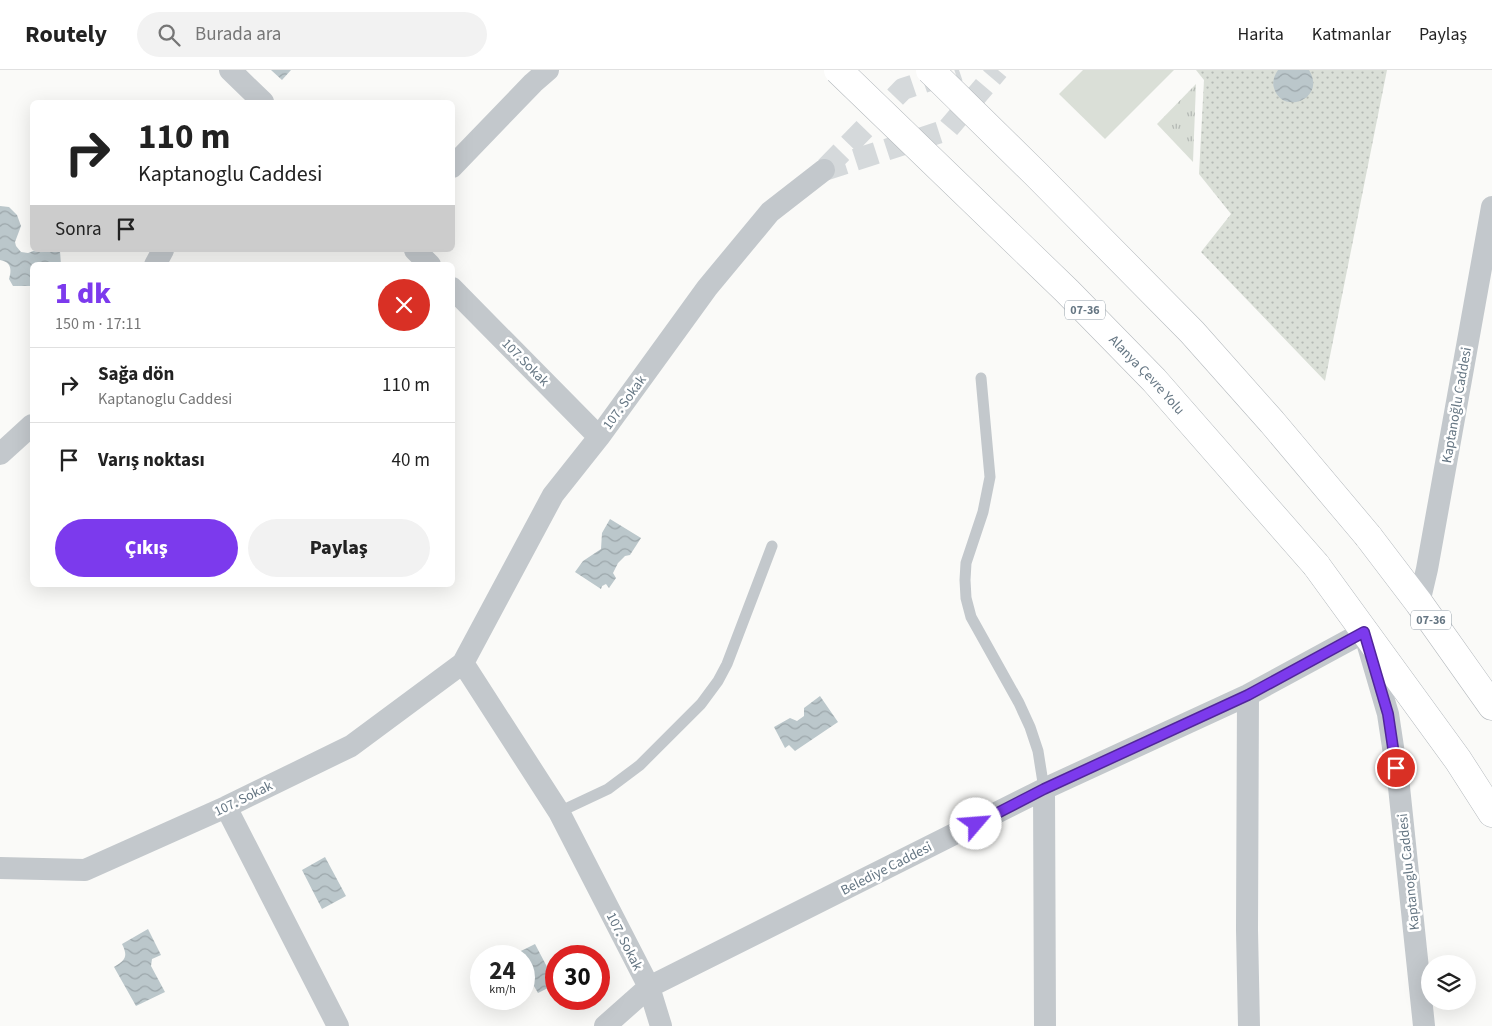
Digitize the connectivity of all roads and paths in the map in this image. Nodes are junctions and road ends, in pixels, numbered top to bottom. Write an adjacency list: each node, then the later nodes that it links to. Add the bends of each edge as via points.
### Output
1 (230, 70): 5 (street)
2 (548, 70): 6 (street)
3 (838, 70): 18 (highway, Alanya Çevre Yolu / 07-36, bridge, via 1068,291 1154,380 1316,565)
4 (930, 70): 17 (highway, 07-36, bridge, via 1192,332 1368,536)
5 (255, 100)
6 (455, 164)
7 (824, 170): 14 (street, 107. Sokak, via 770,212 707,288)
8 (1492, 207): 17 (street, Kaptanoğlu Caddesi)
9 (417, 252): 10 (street)
10 (427, 262)
11 (455, 291): 14 (street, 107.Sokak)
12 (981, 378): 22 (lane, via 990,477 983,512 966,562 966,598 971,617 1030,726)
13 (30, 427): 15 (street)
14 (599, 437): 19 (street, 107. Sokak, via 553,495)
15 (0, 454)
16 (772, 546): 24 (lane, via 727,664 702,704 627,775 608,789)
17 (1419, 603): 21 (highway, 07-36)
18 (1364, 632): 20 (street, Belediye Caddesi); 25 (highway, 07-36, via 1458,760); 33 (street, Kaptanoglu Caddesi, via 1388,714)
19 (463, 663): 23 (street, 107. Sokak, via 351,746); 24 (street, 107. Sokak)
20 (1248, 695): 22 (street, Belediye Caddesi); 32 (street)
21 (1492, 706)
22 (1044, 789): 27 (street, Belediye Caddesi); 31 (street)
23 (226, 808): 26 (street, 107. Sokak, via 85,870); 28 (street)
24 (559, 812): 27 (street, 107. Sokak)
25 (1492, 813)
26 (0, 868)
27 (649, 987): 29 (street, Belediye Caddesi); 30 (street, 107. Sokak)
28 (338, 1026)
29 (605, 1026)
30 (661, 1026)
31 (1045, 1026)
32 (1249, 1026)
33 (1424, 1026)

